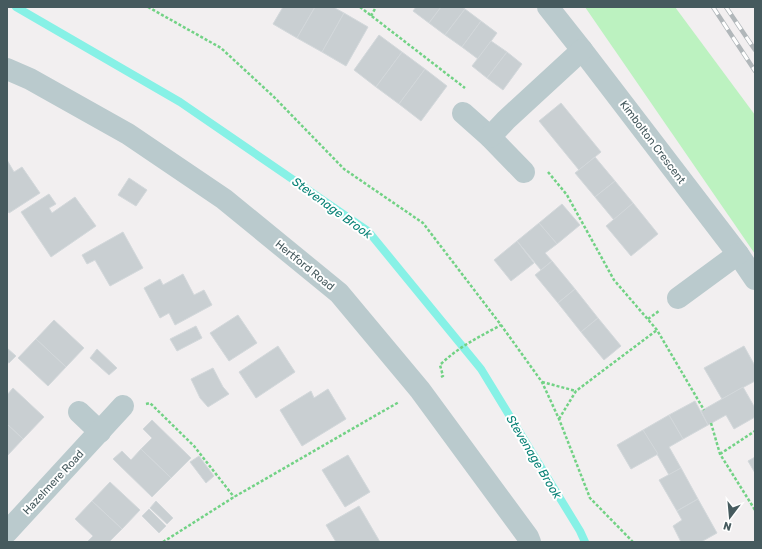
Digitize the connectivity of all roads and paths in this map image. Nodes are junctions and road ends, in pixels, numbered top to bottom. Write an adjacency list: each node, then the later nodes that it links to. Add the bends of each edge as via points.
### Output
1 (148, 7): 15 (path, via 221,48 274,97 344,169 423,223)
2 (360, 7): 5 (path)
3 (376, 7): 5 (path)
4 (548, 7): 6 (street, Kimbolton Crescent)
5 (370, 16): 8 (path)
6 (582, 50): 10 (street); 12 (street, Kimbolton Crescent)
7 (7, 69): 19 (street, Hertford Road, via 30,79 128,134 224,199 339,293)
8 (469, 92)
9 (463, 113): 10 (street)
10 (490, 137): 11 (street)
11 (534, 169): 16 (path, via 567,195 614,280)
12 (738, 254): 13 (street, Kimbolton Crescent); 14 (street)
13 (755, 279)
14 (678, 298)
15 (501, 325): 17 (path, via 467,343); 18 (path)
16 (657, 330): 20 (path); 22 (path)
17 (446, 359)
18 (542, 382): 20 (path); 24 (path)
19 (420, 390): 29 (path); 33 (street, Hertford Road)
20 (576, 391): 24 (path)
21 (123, 406): 27 (street, Hazelmere Road); 29 (path, via 150,403 194,446)
22 (704, 410)
23 (79, 412): 27 (street)
24 (559, 419): 34 (path, via 590,498)
25 (711, 423): 28 (path)
26 (755, 431): 28 (path)
27 (100, 432): 31 (street, Hazelmere Road)
28 (720, 454): 30 (path)
29 (234, 497): 32 (path)
30 (755, 510)
31 (7, 532)
32 (163, 542)
33 (530, 542)
34 (633, 542)

